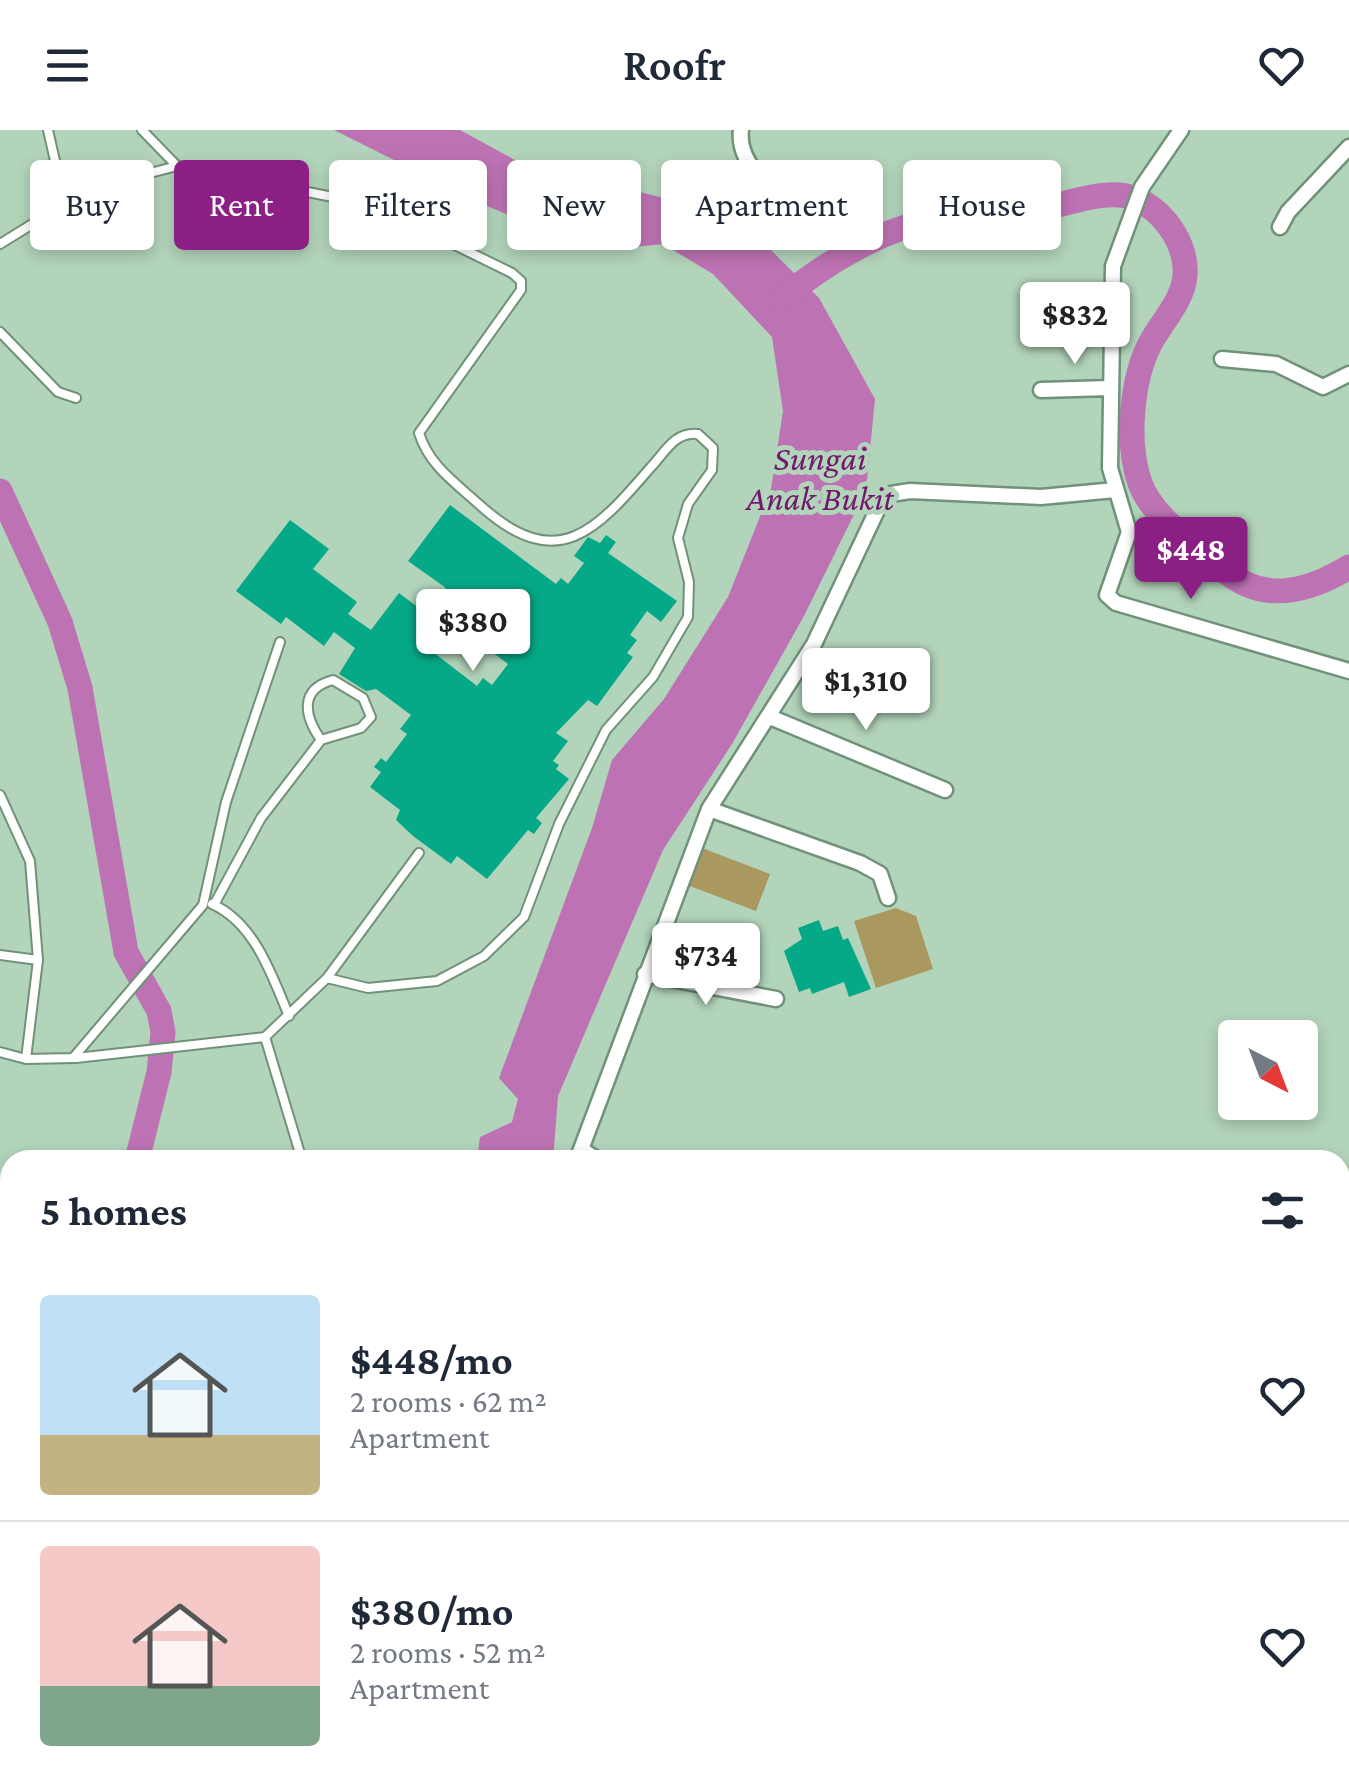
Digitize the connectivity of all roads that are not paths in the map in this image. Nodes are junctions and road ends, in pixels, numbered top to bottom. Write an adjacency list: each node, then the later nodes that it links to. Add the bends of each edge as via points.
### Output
1 (48, 130): 6 (lane)
2 (142, 130): 8 (lane)
3 (741, 130): 7 (street)
4 (1181, 130): 16 (street, via 1123,229 1114,266)
5 (1349, 147): 11 (street)
6 (55, 160)
7 (749, 160)
8 (174, 163)
9 (309, 192): 34 (lane, via 374,205 521,282 419,433 433,462 515,534 552,541 578,534 596,524 675,438 698,434 714,448 712,470 688,504 678,538 689,582 688,617 653,677 606,730 559,824 524,918 484,956 437,981 368,988)
10 (30, 227): 12 (lane)
11 (1280, 227)
12 (0, 244)
13 (0, 332): 18 (lane, via 58,392)
14 (1222, 359): 15 (street, via 1276,364 1323,387)
15 (1349, 374)
16 (1110, 388): 17 (street); 19 (street)
17 (1041, 390)
18 (76, 398)
19 (1115, 490): 21 (street, via 1128,532 1110,599); 22 (street, via 1040,497 891,494)
20 (280, 642): 30 (lane, via 226,802)
21 (1349, 671)
22 (770, 717): 24 (street); 26 (street)
23 (321, 740): 23 (lane, via 361,728 370,717 364,698 340,681 322,683 306,705); 29 (lane, via 261,818)
24 (945, 790)
25 (0, 795): 32 (lane, via 30,861)
26 (709, 809): 28 (street, via 860,863 880,874); 33 (street)
27 (419, 853): 34 (lane)
28 (888, 898)
29 (214, 904): 30 (lane); 36 (lane, via 244,929)
30 (203, 905): 39 (lane)
31 (0, 955): 32 (lane)
32 (38, 960): 40 (lane)
33 (645, 974): 35 (street); 42 (street)
34 (327, 978): 36 (lane)
35 (776, 999)
36 (290, 1016): 37 (lane)
37 (265, 1036): 39 (lane); 41 (lane)
38 (0, 1052): 40 (lane)
39 (74, 1058): 40 (lane)
40 (26, 1059)
41 (299, 1150)
42 (581, 1150)

